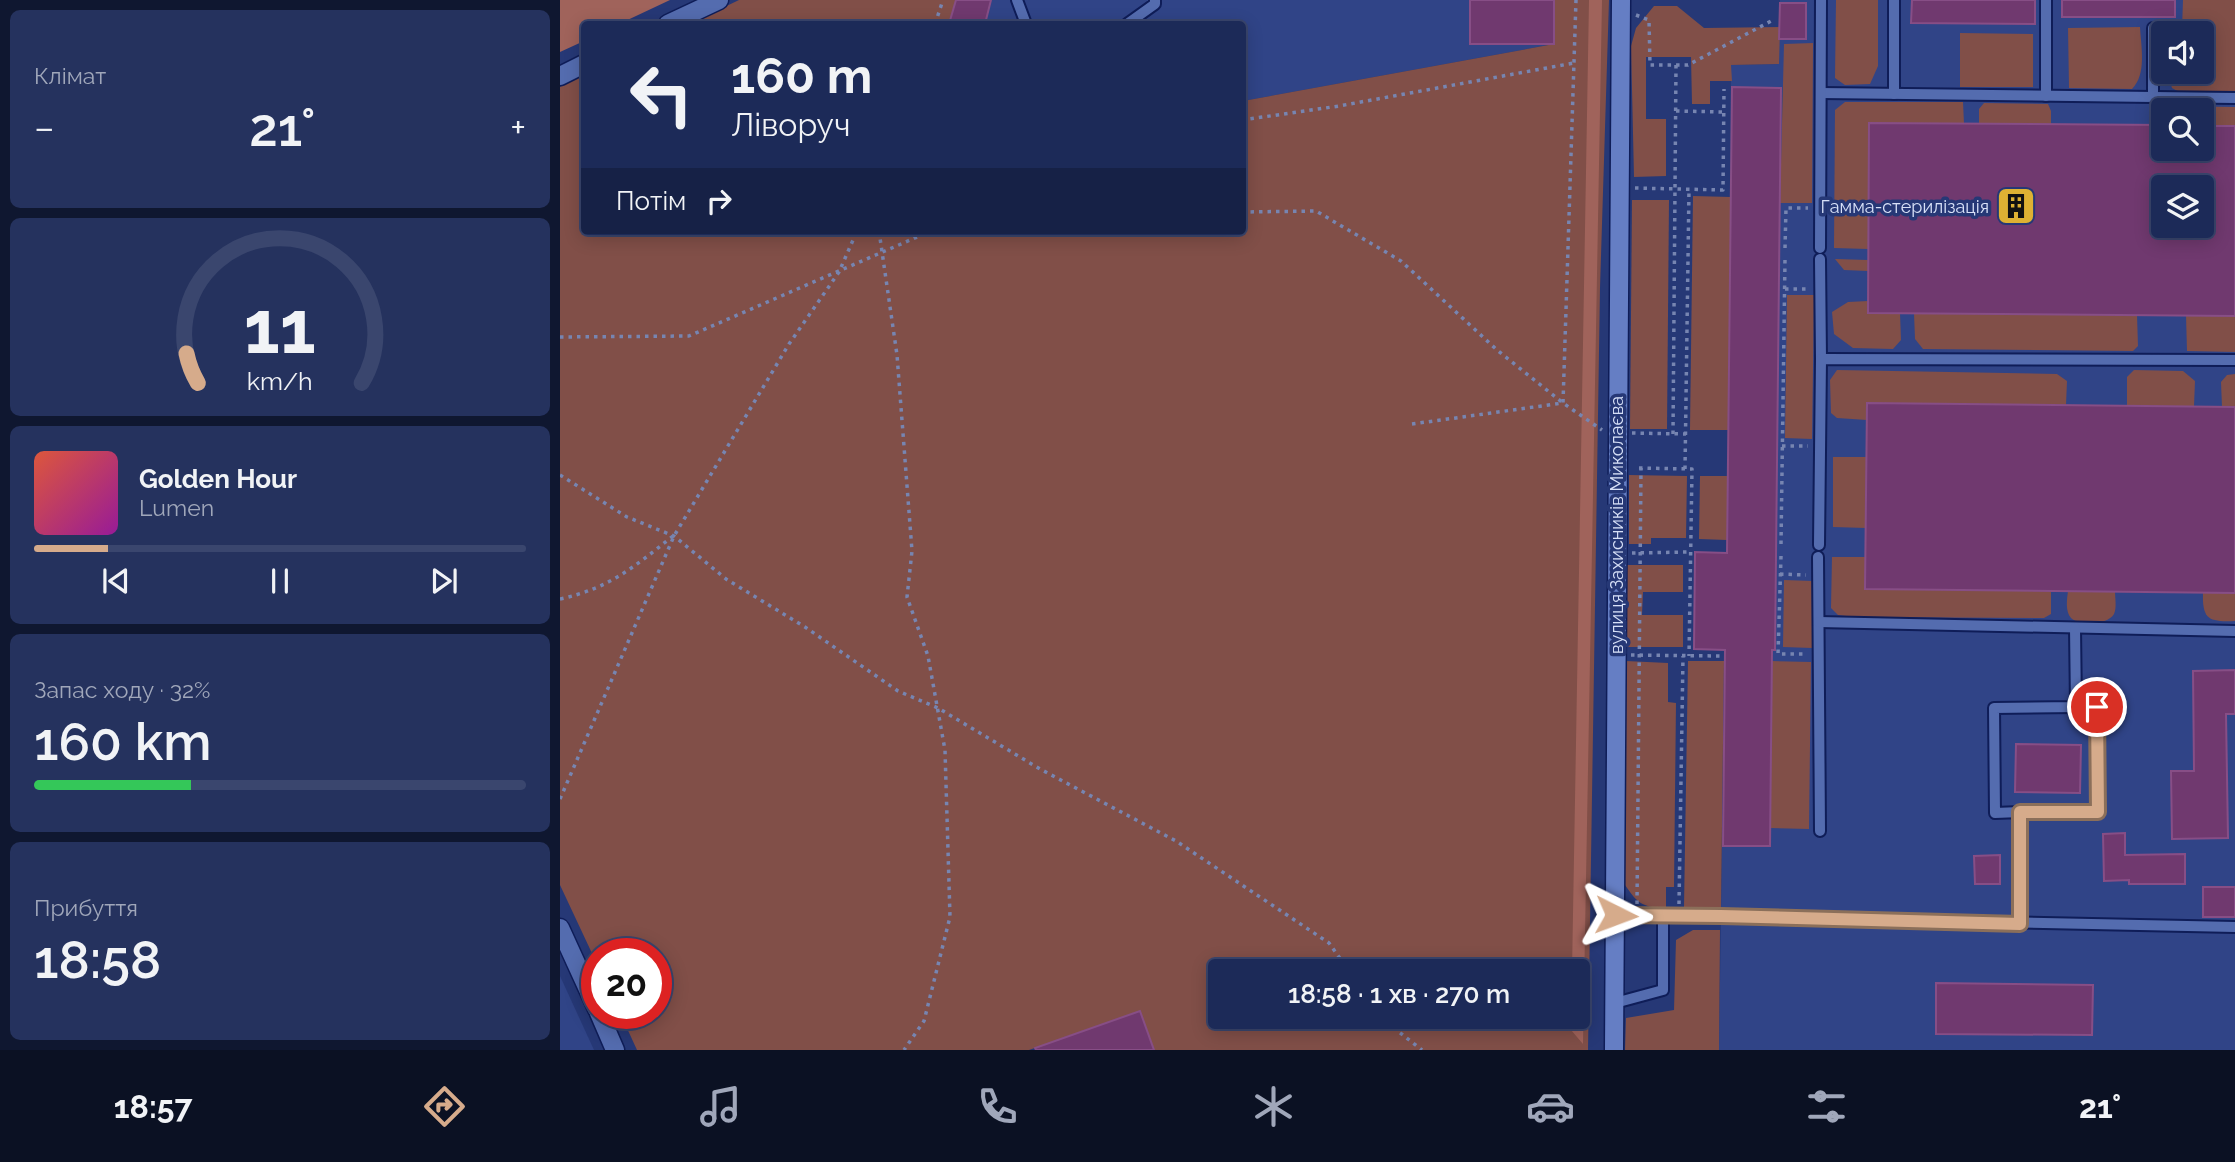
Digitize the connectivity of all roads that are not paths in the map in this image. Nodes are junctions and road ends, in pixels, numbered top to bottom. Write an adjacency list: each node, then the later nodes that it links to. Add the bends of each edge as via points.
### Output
1 (719, 0): 8 (street)
2 (1017, 0): 9 (lane)
3 (1155, 0): 10 (lane)
4 (1821, 0): 14 (lane)
5 (1894, 0): 15 (lane)
6 (2046, 0): 16 (lane)
7 (1620, 5): 27 (street, вулиця Захисників Миколаєва)
8 (674, 21)
9 (1025, 21)
10 (1131, 21)
11 (581, 66): 12 (street)
12 (560, 76)
13 (2153, 84): 17 (lane)
14 (1821, 93): 15 (lane); 19 (lane)
15 (1894, 94): 16 (lane)
16 (2046, 96): 17 (lane)
17 (2153, 97): 18 (lane)
18 (2235, 98)
19 (1821, 359): 20 (lane); 21 (lane)
20 (2235, 360)
21 (1819, 622): 22 (lane); 26 (lane)
22 (2075, 628): 23 (lane); 24 (lane)
23 (2235, 631)
24 (2076, 707): 25 (lane, via 2097,707 2098,812); 25 (lane, via 1994,708 1995,813)
25 (2020, 812): 29 (lane)
26 (1820, 831)
27 (1616, 915): 28 (lane); 33 (street, вулиця Захисників Миколаєва)
28 (1663, 917): 29 (lane); 33 (lane, via 1663,990)
29 (2020, 924): 31 (lane)
30 (560, 928): 32 (street)
31 (2235, 928)
32 (581, 974)
33 (1615, 1003): 36 (street, вулиця Захисників Миколаєва)
34 (606, 1029): 35 (street)
35 (615, 1050)
36 (1614, 1050)

